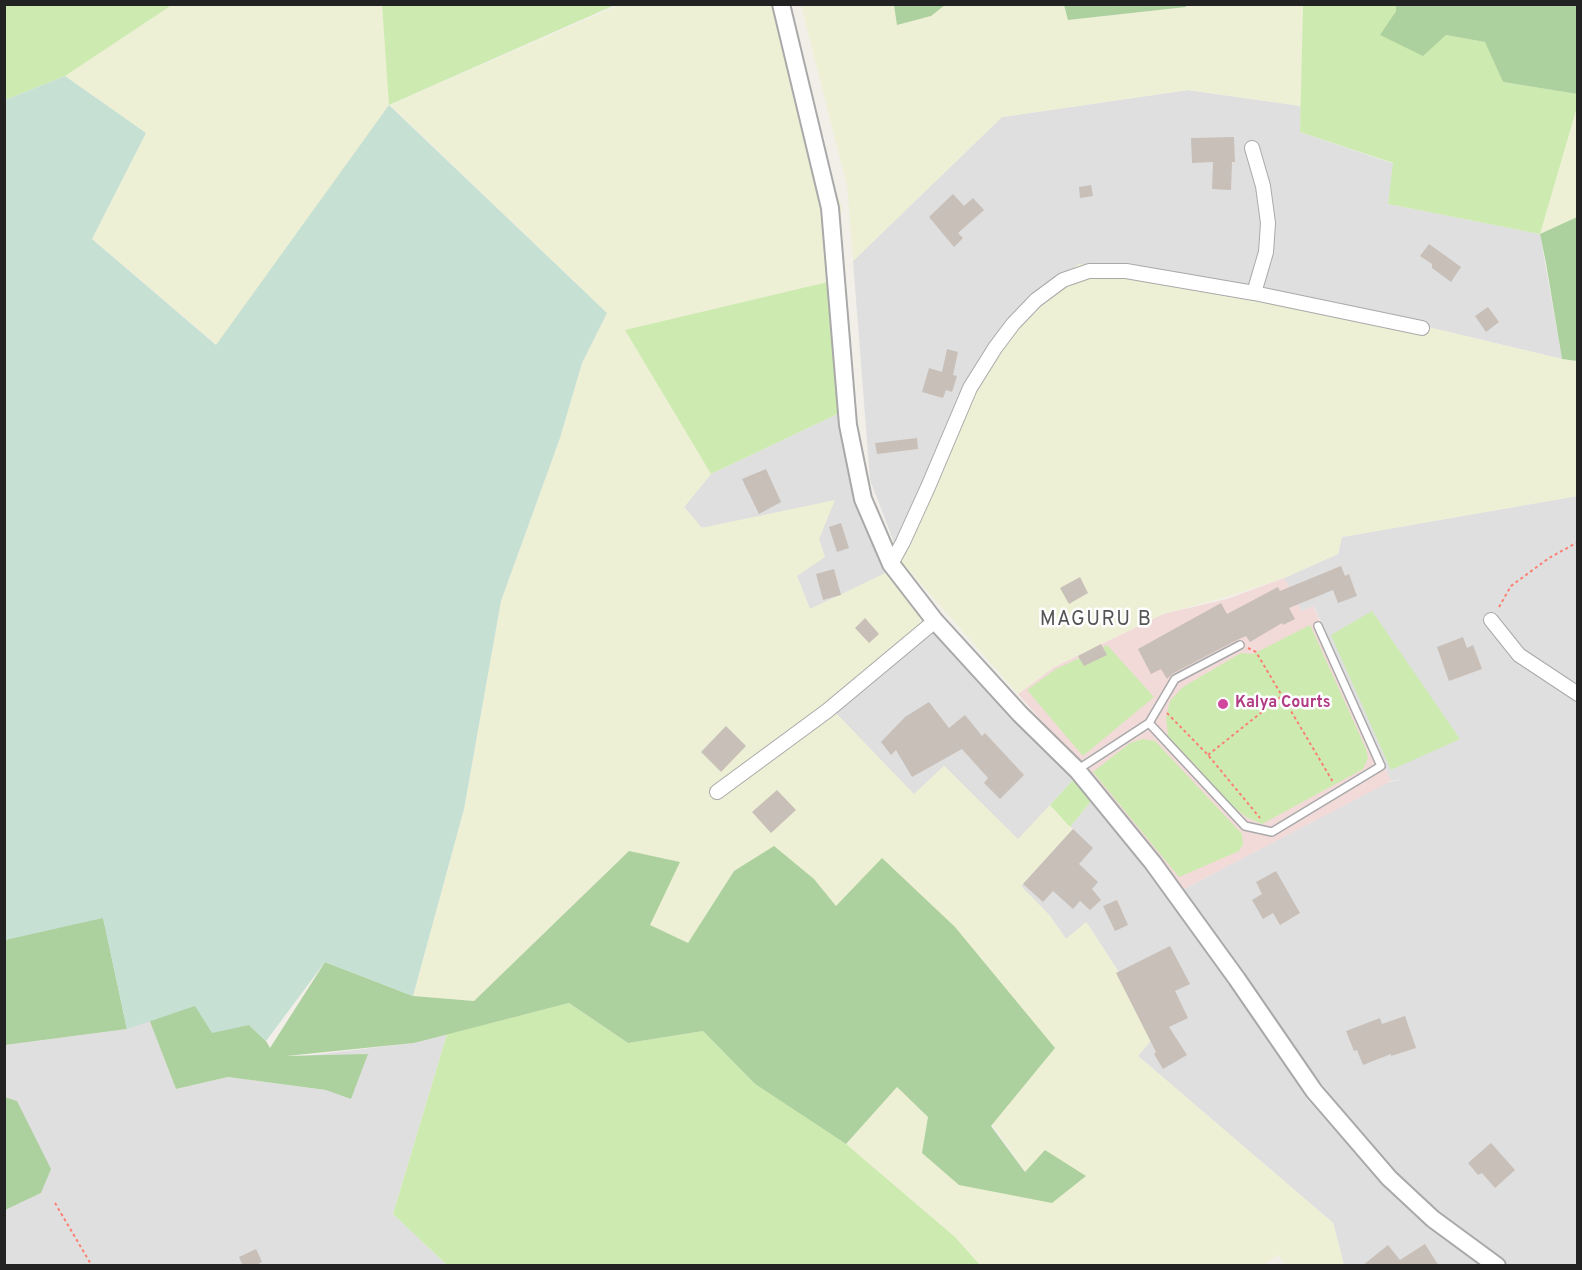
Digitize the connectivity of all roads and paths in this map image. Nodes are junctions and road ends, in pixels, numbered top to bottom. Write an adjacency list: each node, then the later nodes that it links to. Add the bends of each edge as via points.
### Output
1 (781, 4): 6 (street, via 830,208 848,425 863,499)
2 (1252, 148): 3 (street, via 1268,223 1266,252)
3 (1254, 293): 4 (street); 6 (street, via 1125,271 1089,271 1063,280 1036,300 1012,324 969,388)
4 (1422, 328)
5 (1578, 542): 7 (path, via 1511,586)
6 (891, 564): 8 (street)
7 (1491, 620): 11 (street, via 1519,655)
8 (935, 621): 16 (street); 17 (street, via 827,711)
9 (1318, 626): 18 (lane, via 1381,766)
10 (1240, 645): 12 (path, via 1256,652); 13 (lane, via 1175,678)
11 (1578, 694)
12 (1282, 696): 15 (path); 18 (path)
13 (1159, 705): 14 (lane); 15 (path)
14 (1149, 723): 16 (lane); 19 (lane, via 1245,826)
15 (1208, 755): 19 (path)
16 (1077, 770): 22 (street, via 1153,863 1314,1091 1389,1178 1433,1219)
17 (717, 792)
18 (1339, 792): 19 (lane)
19 (1272, 832)
20 (56, 1203): 21 (path)
21 (92, 1266)
22 (1497, 1266)

